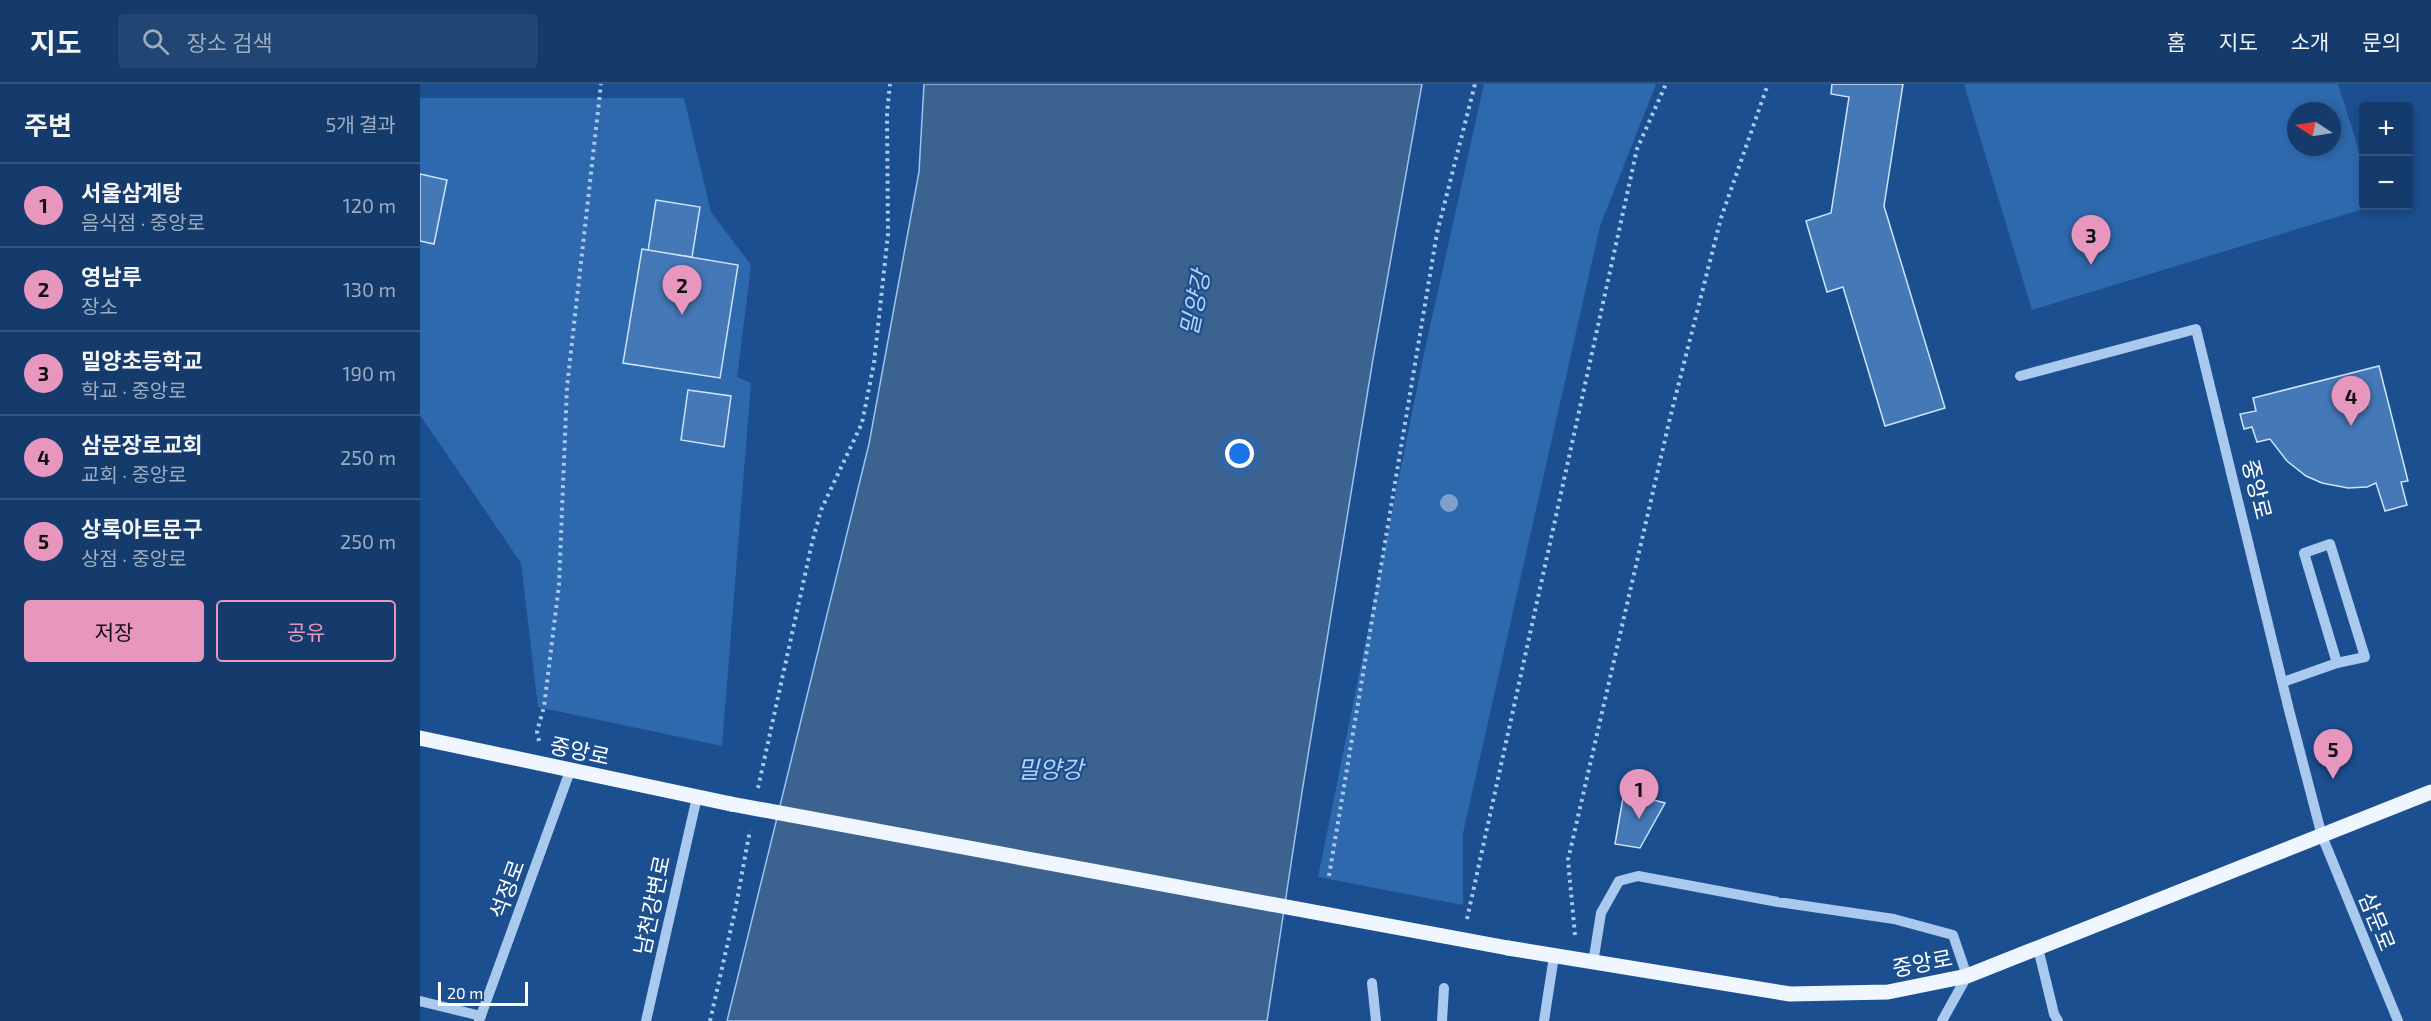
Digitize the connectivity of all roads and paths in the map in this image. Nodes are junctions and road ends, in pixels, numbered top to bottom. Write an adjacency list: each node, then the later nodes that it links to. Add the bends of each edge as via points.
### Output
1 (601, 84): 10 (path, via 567,387 559,585 544,707 537,732)
2 (890, 84): 14 (path, via 888,234 874,363 862,423 821,510 812,543)
3 (1475, 84): 17 (path, via 1437,233)
4 (1665, 84): 18 (path, via 1638,149)
5 (1768, 84): 21 (path, via 1721,218 1568,860)
6 (2020, 376): 8 (street, 중앙로, via 2196,328)
7 (2337, 663): 7 (street, via 2365,657 2330,544 2304,553); 8 (street)
8 (2283, 682): 16 (street, 중앙로)
9 (420, 738): 10 (main road, 중앙로)
10 (544, 765): 11 (main road, 중앙로)
11 (570, 771): 13 (main road, 중앙로); 27 (street, 석정로)
12 (2431, 792): 16 (main road, 중앙로)
13 (697, 797): 20 (main road, 중앙로, bridge); 28 (street, 남천강변로)
14 (756, 798)
15 (752, 821): 29 (path)
16 (2322, 836): 19 (main road, 중앙로); 35 (street, 삼문로)
17 (1329, 876)
18 (1465, 925)
19 (2038, 948): 23 (main road, 중앙로); 34 (street)
20 (1554, 956): 21 (main road, 중앙로); 32 (street)
21 (1577, 960): 22 (main road, 중앙로)
22 (1593, 963): 23 (main road, 중앙로, via 1790,994 1888,992); 23 (street, via 1601,913 1619,881 1638,876 1894,919 1953,935)
23 (1967, 976): 33 (street)
24 (1372, 983): 30 (street)
25 (1444, 988): 31 (street)
26 (420, 1001): 27 (street)
27 (480, 1018)
28 (645, 1021)
29 (710, 1021)
30 (1376, 1021)
31 (1442, 1021)
32 (1544, 1021)
33 (1942, 1021)
34 (2058, 1021)
35 (2398, 1021)

